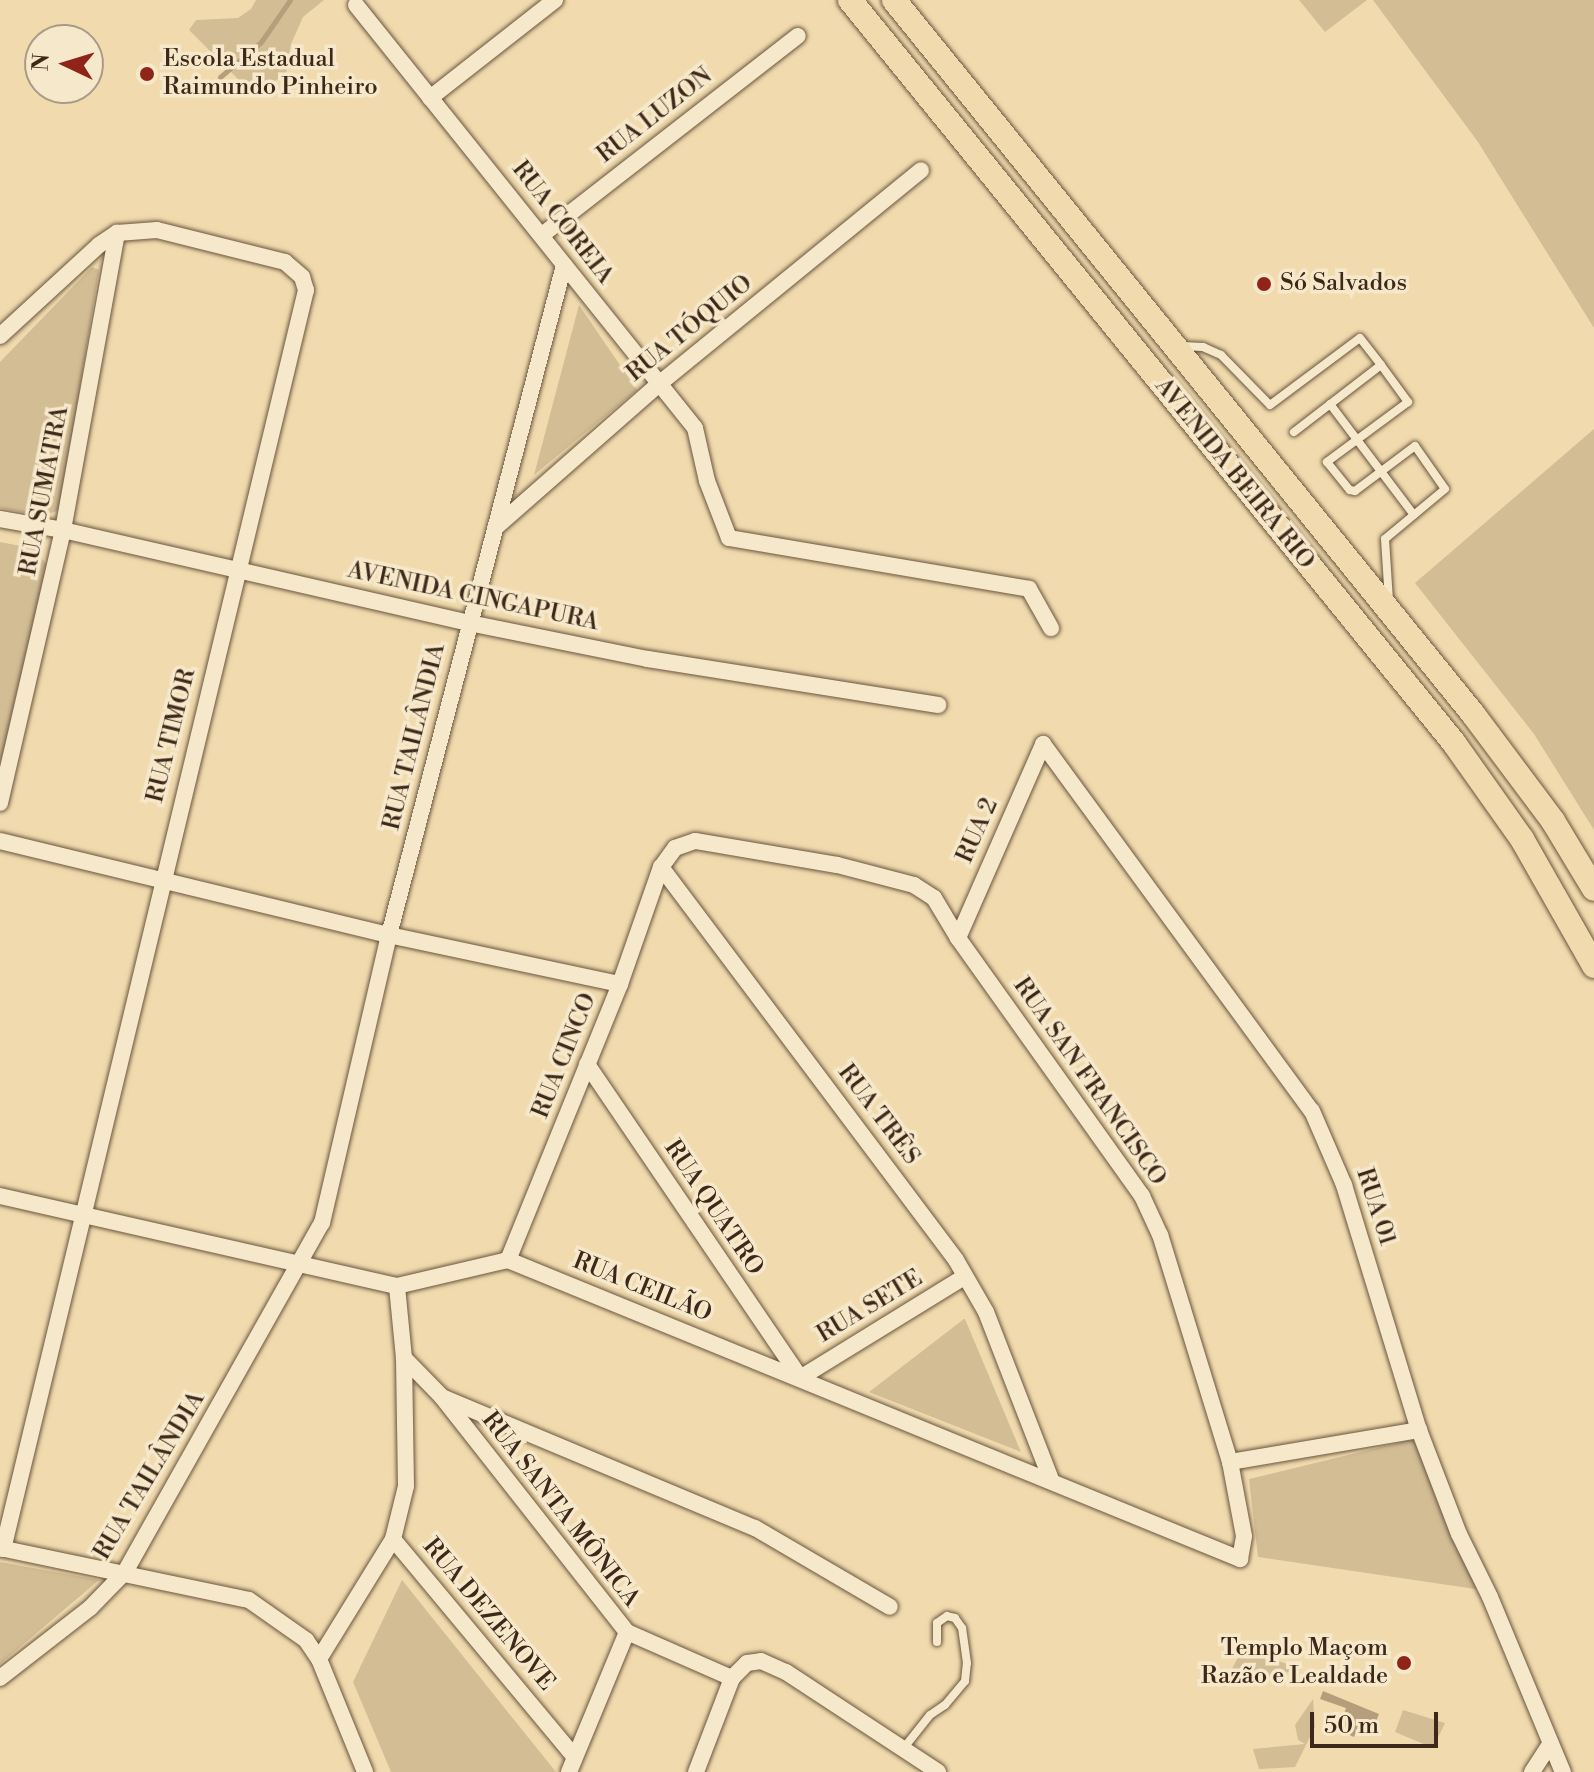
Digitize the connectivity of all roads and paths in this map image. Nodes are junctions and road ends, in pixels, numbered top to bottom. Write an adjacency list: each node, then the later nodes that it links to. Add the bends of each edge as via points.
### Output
1 (555, 0): 6 (street)
2 (850, 0): 13 (main road, AVENIDA BEIRA RIO)
3 (894, 0): 12 (main road, AVENIDA BEIRA RIO)
4 (356, 5): 6 (street, RUA COREIA)
5 (798, 36): 9 (street, RUA LUZON)
6 (430, 98): 9 (street, RUA COREIA)
7 (921, 170): 15 (street, RUA TÓQUIO)
8 (117, 233): 11 (street); 23 (street, RUA SUMATRA); 24 (street, RUA TIMOR, via 157,230 285,262 302,277 303,305)
9 (542, 235): 10 (street, RUA COREIA)
10 (564, 265): 15 (street, RUA COREIA); 22 (street, RUA TAILÂNDIA)
11 (0, 336)
12 (1170, 340): 13 (main road); 14 (lane, via 1221,355 1270,405 1360,338); 25 (main road, AVENIDA BEIRA RIO)
13 (1139, 356): 37 (main road, AVENIDA BEIRA RIO, via 1454,743 1522,839)
14 (1381, 365): 16 (lane); 18 (lane, via 1408,402)
15 (659, 384): 22 (street, RUA TÓQUIO); 27 (street, RUA COREIA, via 695,428 707,481 729,538 1029,589)
16 (1330, 404): 17 (lane); 18 (lane)
17 (1294, 432)
18 (1357, 440): 19 (lane); 19 (lane, via 1327,462 1355,491)
19 (1381, 471): 20 (lane); 20 (lane, via 1415,446 1445,489)
20 (1414, 515): 25 (lane, via 1385,539)
21 (0, 519): 23 (street, AVENIDA CINGAPURA)
22 (493, 529): 26 (street, RUA TAILÂNDIA)
23 (63, 530): 24 (street, AVENIDA CINGAPURA); 30 (street, RUA SUMATRA)
24 (238, 568): 26 (street, AVENIDA CINGAPURA); 33 (street, RUA TIMOR)
25 (1390, 613): 34 (main road, AVENIDA BEIRA RIO, via 1544,809)
26 (469, 623): 28 (street, AVENIDA CINGAPURA, via 648,659); 35 (street, RUA TAILÂNDIA)
27 (1051, 628)
28 (938, 705)
29 (1043, 744): 36 (street, RUA 2); 49 (street, RUA 01, via 1312,1111 1344,1185)
30 (0, 803)
31 (0, 841): 33 (street)
32 (661, 867): 36 (street, RUA SAN FRANCISCO, via 675,848 695,841 837,865 914,885 934,898); 38 (street, RUA CINCO); 44 (street, RUA TRÊS)
33 (162, 881): 35 (street); 41 (street, RUA TIMOR)
34 (1594, 889)
35 (389, 935): 38 (street); 43 (street, RUA TAILÂNDIA, via 322,1223)
36 (958, 938): 50 (street, RUA SAN FRANCISCO, via 1142,1196 1160,1235)
37 (1594, 966)
38 (620, 984): 39 (street, RUA CINCO)
39 (587, 1064): 42 (street, RUA CINCO); 47 (street, RUA QUATRO)
40 (0, 1196): 41 (street)
41 (84, 1214): 43 (street); 53 (street, RUA TIMOR)
42 (508, 1260): 45 (street); 47 (street, RUA CEILÃO)
43 (301, 1264): 45 (street); 55 (street, RUA TAILÂNDIA)
44 (964, 1277): 47 (street, RUA SETE); 51 (street, RUA TRÊS, via 986,1312)
45 (397, 1286): 46 (street)
46 (404, 1358): 48 (street, RUA SANTA MÔNICA); 52 (street, via 406,1486)
47 (800, 1378): 51 (street, RUA CEILÃO)
48 (442, 1397): 56 (street, via 755,1528); 57 (street, RUA SANTA MÔNICA)
49 (1419, 1430): 50 (street); 62 (street, RUA 01)
50 (1230, 1462): 54 (street, RUA SAN FRANCISCO, via 1244,1536)
51 (1052, 1482): 54 (street, RUA CEILÃO)
52 (393, 1539): 59 (street, RUA DEZENOVE); 64 (street, RUA DEZENOVE)
53 (1, 1548): 55 (street)
54 (1240, 1559)
55 (125, 1572): 59 (street, via 249,1600 306,1640); 60 (street, RUA TAILÂNDIA, via 90,1608)
56 (890, 1607)
57 (627, 1632): 61 (street); 64 (street, RUA SANTA MÔNICA)
58 (937, 1642): 63 (lane, via 937,1623 947,1616 955,1618 962,1628 965,1681)
59 (319, 1659): 65 (street)
60 (0, 1678)
61 (732, 1678): 63 (street, via 747,1663 761,1661); 66 (street)
62 (1550, 1744): 68 (street); 69 (street, RUA 01)
63 (903, 1749): 67 (street)
64 (571, 1764)
65 (365, 1772)
66 (696, 1772)
67 (938, 1772)
68 (1532, 1772)
69 (1563, 1772)

